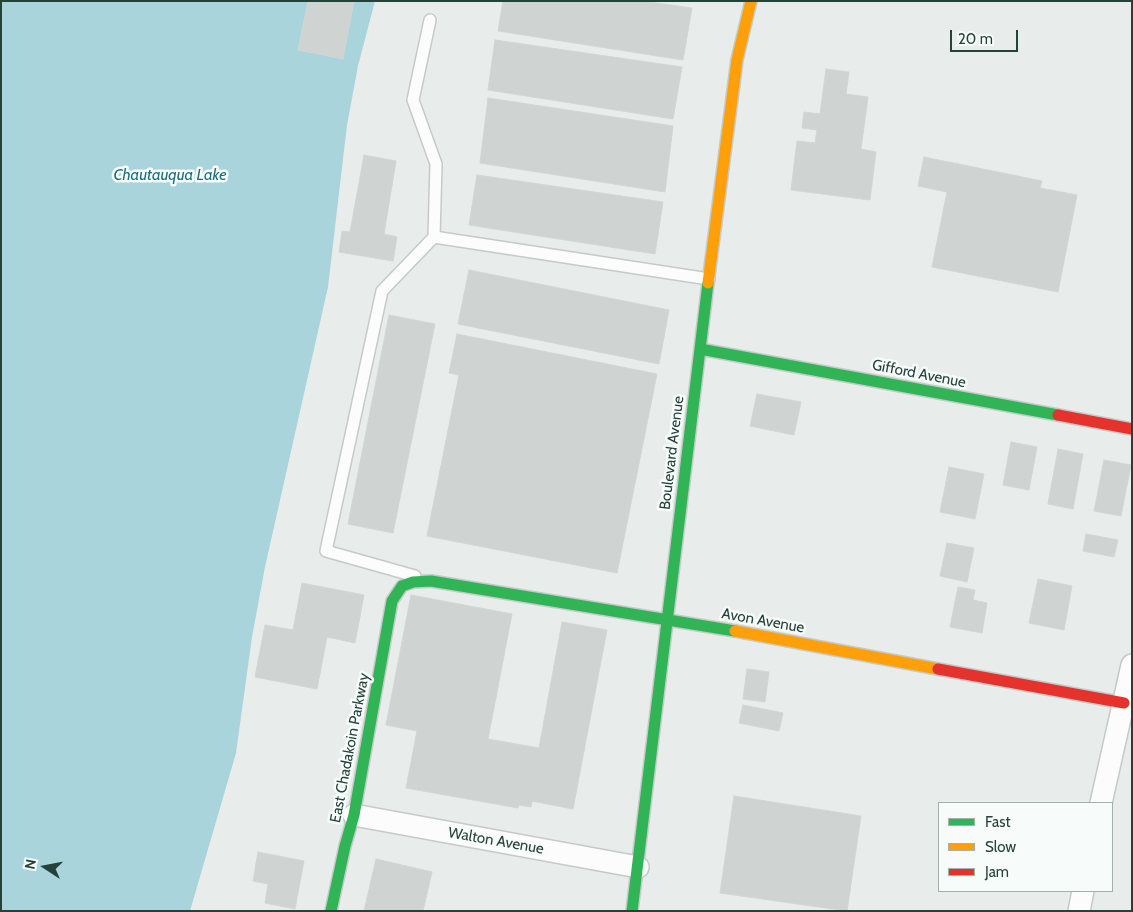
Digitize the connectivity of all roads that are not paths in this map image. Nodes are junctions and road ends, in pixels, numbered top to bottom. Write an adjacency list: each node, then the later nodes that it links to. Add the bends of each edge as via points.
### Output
1 (751, 1): 4 (street, Boulevard Avenue, via 737,60)
2 (430, 20): 3 (lane, via 413,100 436,164)
3 (434, 237): 4 (lane); 7 (lane, via 382,291 326,551)
4 (709, 279): 5 (street, Boulevard Avenue)
5 (700, 349): 6 (street, Gifford Avenue); 9 (street, Boulevard Avenue)
6 (1132, 429)
7 (431, 581): 8 (street, Avon Avenue, via 413,582 402,586); 9 (street, Avon Avenue)
8 (398, 592): 13 (street, East Chadakoin Parkway, via 392,601)
9 (668, 619): 11 (street, Avon Avenue); 14 (street, Boulevard Avenue)
10 (1132, 665): 11 (street)
11 (1124, 703): 12 (street)
12 (1101, 802)
13 (354, 815): 14 (street, Walton Avenue); 16 (street, East Chadakoin Parkway)
14 (638, 867): 17 (street, Boulevard Avenue)
15 (1083, 892): 18 (street)
16 (331, 911)
17 (632, 911)
18 (1079, 911)

